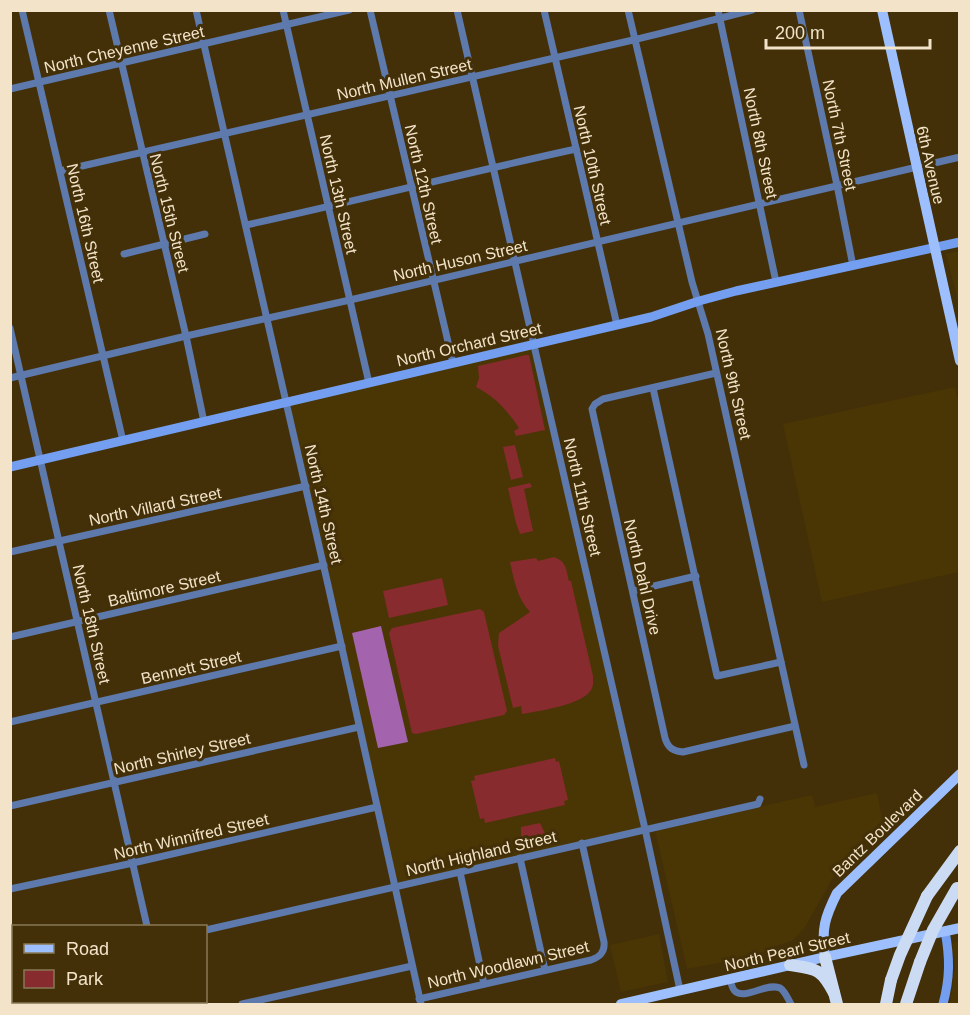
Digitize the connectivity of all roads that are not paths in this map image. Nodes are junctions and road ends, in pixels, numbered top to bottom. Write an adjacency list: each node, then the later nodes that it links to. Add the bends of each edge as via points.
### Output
1 (22, 10): 20 (street, North 16th Street)
2 (109, 10): 18 (street, North 15th Street)
3 (195, 10): 16 (street, North 14th Street)
4 (283, 10): 14 (street, North 13th Street)
5 (349, 10): 14 (street, North Cheyenne Street)
6 (370, 10): 22 (street, North 12th Street)
7 (457, 10): 19 (street, North 11th Street)
8 (544, 10): 17 (street, North 10th Street)
9 (628, 10): 15 (street, North 9th Street)
10 (752, 10): 13 (street, North Mullen Street)
11 (799, 10): 31 (street, North 7th Street)
12 (882, 10): 29 (main road, 6th Avenue)
13 (718, 14): 15 (street, North Mullen Street); 33 (street, North 8th Street)
14 (286, 25): 16 (street, North Cheyenne Street); 23 (street, North 13th Street)
15 (635, 39): 17 (street, North Mullen Street); 35 (street, North 9th Street)
16 (203, 44): 18 (street, North Cheyenne Street); 24 (street, North 14th Street)
17 (555, 57): 19 (street, North Mullen Street); 25 (street, North 10th Street)
18 (121, 63): 20 (street, North Cheyenne Street); 26 (street, North 15th Street)
19 (472, 78): 22 (street, North Mullen Street); 28 (street, North 11th Street)
20 (38, 83): 21 (street, North Cheyenne Street); 30 (street, North 16th Street)
21 (10, 89)
22 (390, 95): 23 (street, North Mullen Street); 32 (street, North 12th Street)
23 (307, 115): 24 (street, North Mullen Street); 34 (street, North 13th Street)
24 (224, 134): 26 (street, North Mullen Street); 36 (street, North 14th Street)
25 (576, 149): 28 (street); 38 (street, North 10th Street)
26 (142, 153): 30 (street, North Mullen Street); 40 (street, North 15th Street)
27 (960, 157): 29 (street, North Huson Street)
28 (493, 167): 32 (street); 43 (street, North 11th Street)
29 (916, 167): 31 (street, North Huson Street); 41 (main road, 6th Avenue)
30 (60, 171): 54 (street, North 16th Street, via 77,265)
31 (837, 185): 33 (street, North Huson Street); 44 (street, North 7th Street)
32 (412, 187): 34 (street); 45 (street, North 12th Street)
33 (760, 203): 35 (street, North Huson Street); 46 (street, North 8th Street)
34 (328, 207): 36 (street); 47 (street, North 13th Street)
35 (679, 223): 38 (street, North Huson Street); 48 (street, North 9th Street)
36 (246, 225): 49 (street, North 14th Street)
37 (205, 234): 40 (street)
38 (598, 242): 43 (street, North Huson Street); 50 (street, North 10th Street)
39 (960, 242): 41 (street, North Orchard Street)
40 (164, 244): 42 (street); 52 (street, North 15th Street)
41 (934, 248): 44 (street, North Orchard Street); 55 (main road, 6th Avenue)
42 (124, 254)
43 (515, 261): 45 (street, North Huson Street); 53 (street, North 11th Street)
44 (853, 266): 46 (street, North Orchard Street)
45 (433, 280): 47 (street, North Huson Street); 56 (street, North 12th Street)
46 (776, 282): 48 (street, North Orchard Street)
47 (350, 300): 49 (street, North Huson Street); 60 (street, North 13th Street)
48 (699, 301): 50 (street, North Orchard Street); 57 (street, North 9th Street)
49 (267, 318): 52 (street, North Huson Street); 62 (street, North 14th Street)
50 (617, 325): 53 (street, North Orchard Street)
51 (10, 328): 58 (street, North 18th Street)
52 (186, 336): 54 (street, North Huson Street); 63 (street, North 15th Street)
53 (534, 345): 56 (street, North Orchard Street); 87 (street, North 11th Street)
54 (104, 356): 58 (street, North Huson Street); 64 (street, North 16th Street)
55 (960, 361)
56 (453, 363): 60 (street, North Orchard Street)
57 (716, 373): 61 (street); 76 (street, North 9th Street)
58 (21, 376): 59 (street, North Huson Street); 65 (street, North 18th Street)
59 (10, 378)
60 (369, 383): 62 (street, North Orchard Street)
61 (653, 387): 71 (street); 72 (street, North Dahl Drive, via 603,399 592,409)
62 (286, 403): 63 (street, North Orchard Street); 67 (street, North 14th Street)
63 (204, 422): 64 (street, North Orchard Street)
64 (123, 441): 65 (street, North Orchard Street)
65 (41, 460): 66 (street, North Orchard Street); 68 (street, North 18th Street)
66 (10, 467)
67 (306, 486): 68 (street, North Villard Street); 70 (street, North 14th Street)
68 (59, 541): 69 (street, North Villard Street); 73 (street, North 18th Street)
69 (10, 552)
70 (324, 566): 73 (street, Baltimore Street); 75 (street, North 14th Street)
71 (696, 576): 72 (street); 76 (street, via 717,676)
72 (633, 591): 79 (street, North Dahl Drive, via 666,743 672,750 688,751)
73 (77, 621): 74 (street, Baltimore Street); 77 (street, North 18th Street)
74 (10, 637)
75 (342, 646): 77 (street, Bennett Street); 80 (street, North 14th Street)
76 (781, 662): 79 (street, North 9th Street)
77 (96, 703): 78 (street, Bennett Street); 83 (street, North 18th Street)
78 (10, 722)
79 (795, 726): 81 (street, North 9th Street)
80 (359, 727): 83 (street, North Shirley Street); 86 (street, North 14th Street)
81 (804, 765)
82 (960, 774): 100 (main road, Bantz Boulevard, via 837,893 827,914)
83 (114, 782): 85 (street, North Shirley Street); 91 (street, North 18th Street)
84 (760, 800): 87 (street, North Highland Street, via 758,804)
85 (10, 806)
86 (377, 807): 91 (street, North Winnifred Street); 93 (street, North 14th Street)
87 (645, 829): 88 (street, North Highland Street); 106 (street, North 11th Street)
88 (582, 843): 90 (street, North Highland Street); 103 (street, North Woodlawn Street, via 604,947 591,960)
89 (960, 851): 112 (highway, bridge, via 927,896 900,955)
90 (520, 858): 92 (street, North Highland Street); 103 (street)
91 (133, 863): 95 (street, North Winnifred Street); 96 (street, North 18th Street)
92 (460, 872): 93 (street, North Highland Street); 105 (street)
93 (394, 886): 98 (street, North Highland Street); 102 (street, North 14th Street)
94 (958, 886): 113 (highway, bridge, via 933,930)
95 (10, 889)
96 (147, 925)
97 (960, 928): 99 (main road, North Pearl Street)
98 (207, 930)
99 (945, 931): 100 (main road, North Pearl Street); 114 (street, via 949,969)
100 (825, 957): 101 (main road, North Pearl Street); 107 (highway)
101 (790, 965): 104 (main road, North Pearl Street); 107 (highway, via 818,971)
102 (412, 966): 108 (street, North 14th Street); 109 (street, North Woodlawn Street)
103 (545, 970): 105 (street, North Woodlawn Street)
104 (730, 979): 106 (main road, North Pearl Street); 111 (street, via 740,994 779,988)
105 (484, 984): 108 (street, North Woodlawn Street)
106 (680, 990): 110 (main road, North Pearl Street)
107 (836, 999)
108 (420, 1002)
109 (242, 1005)
110 (621, 1005)
111 (791, 1005)
112 (886, 1005)
113 (906, 1005)
114 (943, 1005)

